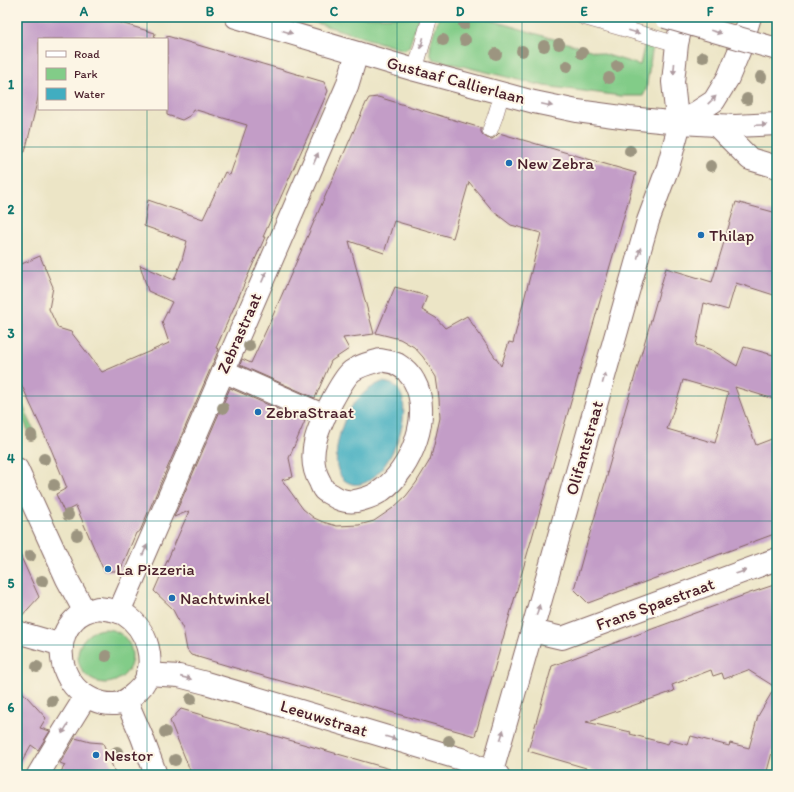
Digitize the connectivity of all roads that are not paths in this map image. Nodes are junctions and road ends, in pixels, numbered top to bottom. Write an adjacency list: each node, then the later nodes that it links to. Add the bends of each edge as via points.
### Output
1 (236, 17): 9 (main road, Gustaaf Callierlaan, one-way to 9)
2 (430, 17): 10 (lane, one-way to 10)
3 (583, 17): 7 (lane, one-way to 7)
4 (665, 17): 8 (main road, one-way to 8, bridge)
5 (682, 17): 7 (main road)
6 (750, 17): 12 (main road, one-way to 6, via 714,101 728,78)
7 (676, 44): 12 (main road, one-way to 12, via 673,82)
8 (777, 49)
9 (357, 53): 10 (main road, Gustaaf Callierlaan); 17 (main road, Zebrastraat, one-way to 9, via 347,86)
10 (415, 70): 11 (main road, Gustaaf Callierlaan)
11 (502, 93): 12 (main road, Gustaaf Callierlaan, one-way to 12, via 577,111); 15 (lane)
12 (680, 123): 14 (main road, Gustaaf Callierlaan); 23 (main road, Olifantstraat, one-way to 12, via 648,221 668,167)
13 (777, 124): 14 (main road, Gustaaf Callierlaan, one-way to 13)
14 (716, 125): 16 (main road, via 750,159)
15 (490, 130)
16 (777, 167)
17 (223, 371): 18 (main road); 22 (main road, Zebrastraat, one-way to 17)
18 (325, 416): 18 (main road, via 314,446 312,460 316,475 324,489 337,499 353,502 369,498 383,490 404,466 417,435 421,403 417,387 409,373 396,363 380,360 364,364 350,372)
19 (17, 469): 21 (main road, via 67,579)
20 (777, 559): 23 (main road, Frans Spaestraat, one-way to 20, via 562,638)
21 (85, 612): 22 (main road, via 98,608); 25 (main road, via 74,619 66,631)
22 (119, 612): 26 (main road, via 136,624 145,637 149,652)
23 (532, 631): 29 (main road, Olifantstraat, one-way to 23)
24 (17, 632): 25 (main road)
25 (62, 645): 27 (main road, via 62,660 66,674 75,687)
26 (147, 674): 28 (main road, via 137,692); 29 (main road, Leeuwstraat, one-way to 29, via 179,676 206,683 461,759)
27 (86, 696): 28 (main road, via 99,702 115,704); 30 (main road, one-way to 30)
28 (126, 700): 31 (main road)
29 (493, 774)
30 (38, 775)
31 (156, 775)

